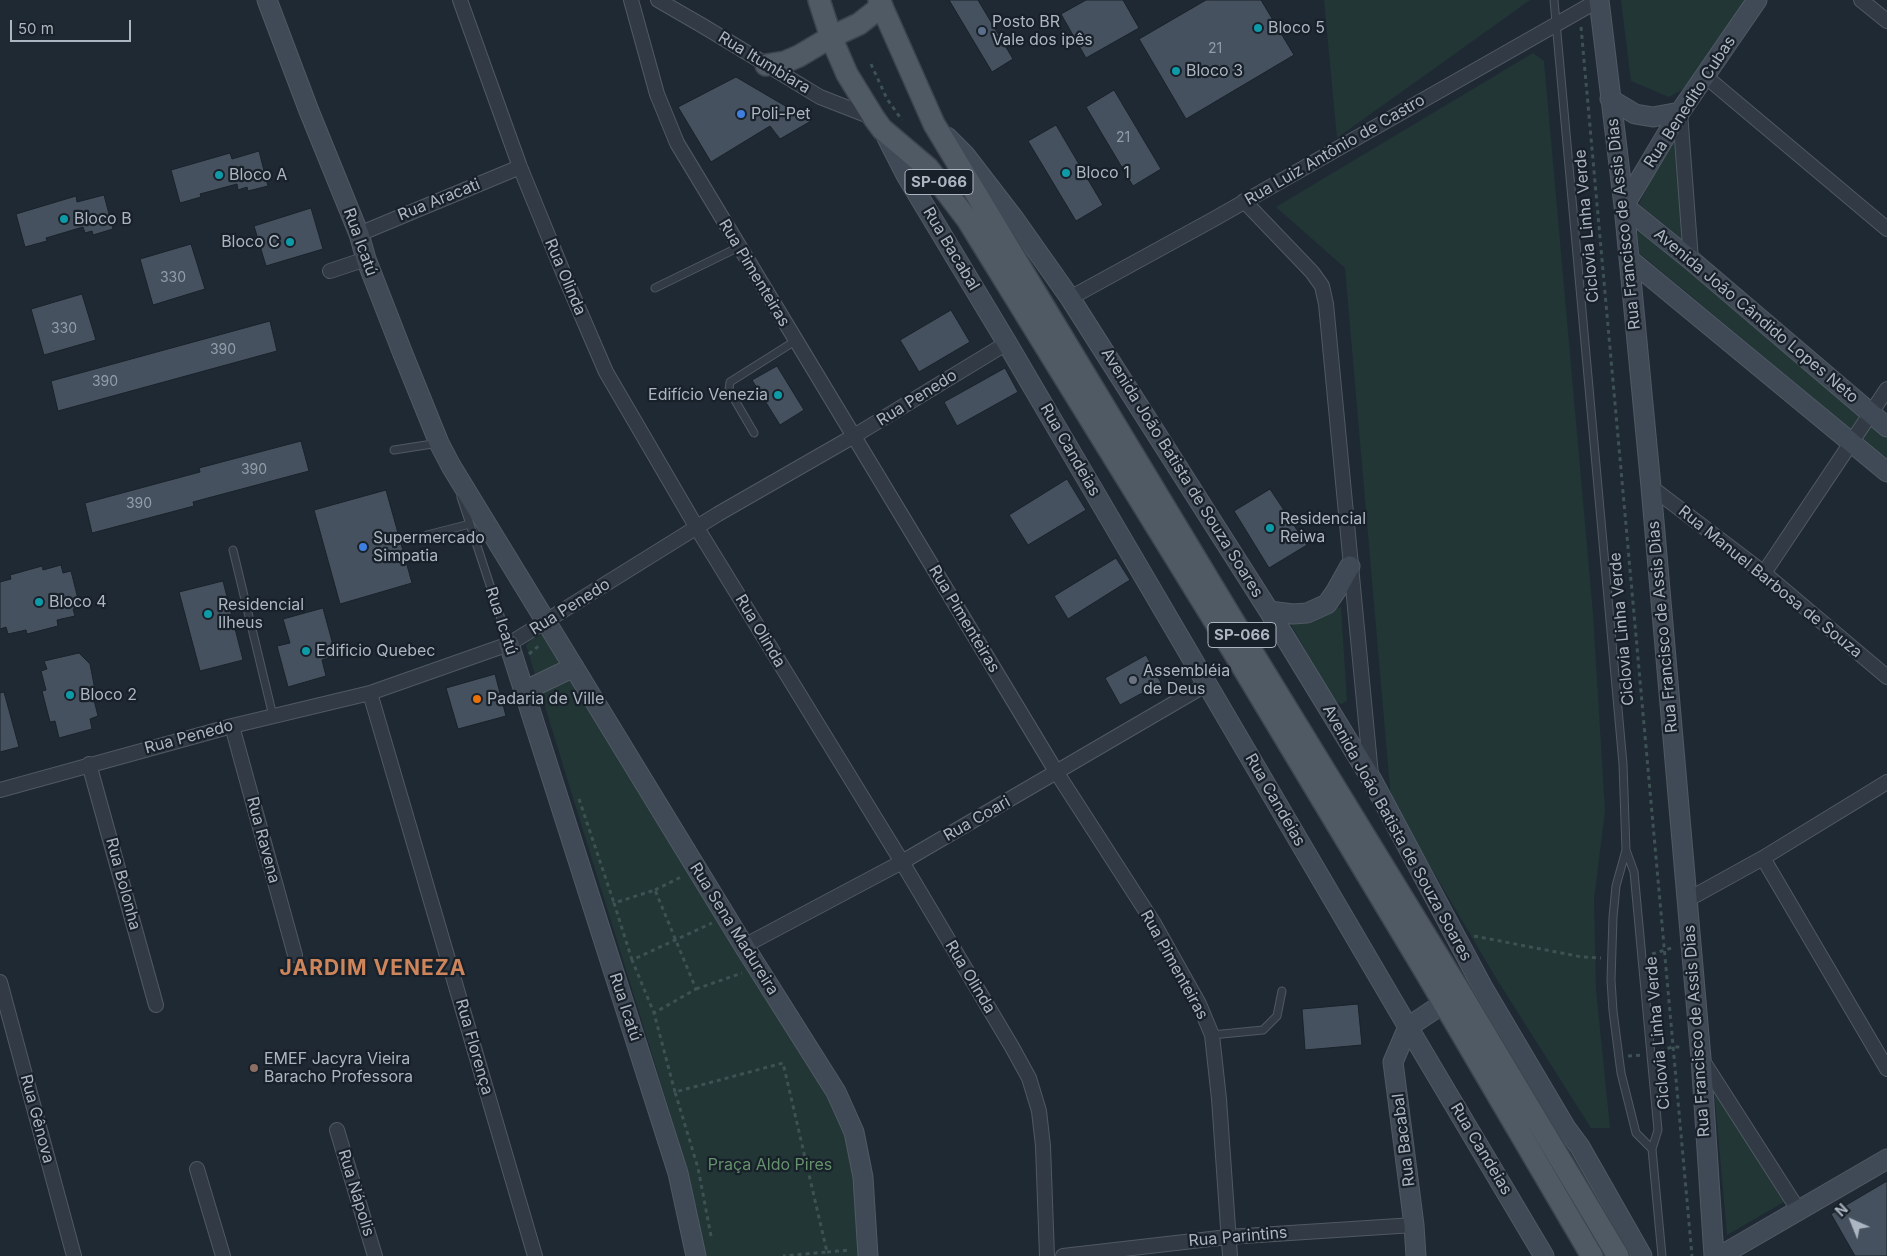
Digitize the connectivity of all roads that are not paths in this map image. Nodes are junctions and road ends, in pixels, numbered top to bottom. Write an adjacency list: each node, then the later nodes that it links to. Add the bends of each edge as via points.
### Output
1 (267, 0): 24 (street, Rua Icatú)
2 (460, 0): 20 (street, Rua Olinda)
3 (631, 0): 25 (street, Rua Pimenteiras, via 657,94 677,143)
4 (658, 0): 14 (street, Rua Itumbiara)
5 (819, 0): 13 (main road, SP-066)
6 (1554, 0): 12 (lane)
7 (1599, 0): 12 (street, Rua Luiz Antônio de Castro); 16 (street, Rua Francisco de Assis Dias)
8 (1757, 0): 15 (street, Rua Benedito Cubas)
9 (1861, 0): 11 (street)
10 (880, 3): 13 (main road, via 859,24); 19 (main road, SP-066)
11 (1887, 21)
12 (1556, 24): 21 (street, Rua Luiz Antônio de Castro); 66 (lane, via 1623,764)
13 (831, 36): 14 (main road, via 792,59); 18 (main road, SP-066, via 847,74)
14 (766, 65): 18 (street, Rua Itumbiara, via 820,97)
15 (1705, 76): 17 (street, Rua Benedito Cubas); 23 (street)
16 (1610, 98): 17 (street, via 1635,114 1653,117); 22 (street, Rua Francisco de Assis Dias)
17 (1680, 112): 22 (street, Rua Benedito Cubas); 28 (street)
18 (878, 123): 33 (street, Rua Bacabal); 75 (main road, SP-066, via 928,168 967,219 1233,652)
19 (934, 124): 31 (street, Avenida João Batista de Souza Soares, via 965,155); 75 (main road, SP-066, via 1221,600)
20 (520, 167): 24 (street, Rua Aracati); 46 (street, Rua Olinda, via 606,372)
21 (1244, 201): 31 (street, Rua Luiz Antônio de Castro); 49 (street, via 1322,286)
22 (1624, 206): 27 (street, Rua Francisco de Assis Dias); 28 (street, Avenida João Cândido Lopes Neto)
23 (1887, 229)
24 (358, 234): 26 (street, Rua Icatú)
25 (739, 248): 30 (lane); 32 (street, Rua Pimenteiras)
26 (366, 259): 29 (street); 40 (street, Rua Icatú)
27 (1630, 259): 39 (street); 44 (street, Rua Francisco de Assis Dias)
28 (1691, 260): 35 (street, Avenida João Cândido Lopes Neto)
29 (330, 271)
30 (655, 288)
31 (1070, 298): 51 (street, Avenida João Batista de Souza Soares)
32 (796, 341): 37 (lane, via 730,382 729,390); 38 (street, Rua Pimenteiras)
33 (1008, 343): 38 (street, Rua Penedo); 56 (street, Rua Candeias)
34 (1887, 389): 35 (street)
35 (1870, 413): 36 (street, Avenida João Cândido Lopes Neto); 39 (street)
36 (1887, 427)
37 (754, 433)
38 (854, 436): 46 (street, Rua Penedo); 62 (street, Rua Pimenteiras)
39 (1852, 442): 43 (street); 50 (street)
40 (440, 443): 41 (lane); 42 (street, Rua Icatú)
41 (394, 450)
42 (451, 466): 45 (lane, Rua Icatú); 52 (street, Rua Sena Madureira)
43 (1887, 472)
44 (1651, 487): 50 (street, Rua Manuel Barbosa de Souza); 69 (street, Rua Francisco de Assis Dias)
45 (470, 524): 47 (lane); 53 (lane, Rua Icatú)
46 (697, 528): 52 (street, Rua Penedo); 68 (street, Rua Olinda)
47 (427, 535)
48 (233, 550): 59 (lane)
49 (1350, 566): 51 (street, via 1327,604 1307,613); 63 (street)
50 (1764, 573): 55 (street, Rua Manuel Barbosa de Souza)
51 (1269, 611): 63 (street, Avenida João Batista de Souza Soares)
52 (546, 621): 53 (street, Rua Penedo); 54 (street, Rua Sena Madureira)
53 (509, 644): 57 (street, Rua Icatú); 58 (street, Rua Penedo)
54 (574, 667): 57 (street); 70 (street, Rua Sena Madureira)
55 (1887, 677)
56 (1207, 684): 62 (street, Rua Coari); 77 (street, Rua Candeias)
57 (532, 688): 95 (street, Rua Icatú, via 678,1173)
58 (370, 693): 59 (street, Rua Penedo); 94 (street, Rua Florença)
59 (273, 716): 60 (street, Rua Penedo)
60 (232, 726): 61 (street, Rua Penedo); 71 (street, Rua Ravena)
61 (89, 764): 65 (street, Rua Penedo); 76 (street, Rua Bolonha)
62 (1057, 773): 68 (street, Rua Coari); 78 (street, Rua Pimenteiras, via 1152,922 1200,1004)
63 (1372, 780): 73 (street, Avenida João Batista de Souza Soares)
64 (1887, 782): 67 (street)
65 (0, 790)
66 (1626, 850): 82 (lane, via 1634,872 1658,1130); 82 (lane, via 1616,886 1611,959 1613,1011 1636,1133)
67 (1763, 858): 69 (street); 80 (street)
68 (902, 862): 70 (street, Rua Coari); 96 (street, Rua Olinda, via 1028,1078 1040,1111)
69 (1687, 900): 79 (street, Rua Francisco de Assis Dias)
70 (744, 946): 90 (street, Rua Sena Madureira, via 836,1092 854,1132 863,1177)
71 (295, 955)
72 (0, 982): 91 (street, Rua Gênova)
73 (1482, 986): 75 (street); 85 (street, Avenida João Batista de Souza Soares)
74 (1282, 991): 78 (lane, via 1277,1016 1263,1030)
75 (1453, 999): 77 (street); 89 (main road, SP-066); 101 (main road, SP-066)
76 (156, 1005)
77 (1408, 1027): 87 (street, Rua Bacabal, via 1393,1062); 100 (street, Rua Candeias)
78 (1212, 1035): 88 (street, Rua Pimenteiras)
79 (1700, 1052): 86 (street); 105 (street, Rua Francisco de Assis Dias)
80 (1887, 1069)
81 (337, 1130): 93 (street, Rua Nápolis)
82 (1652, 1149): 104 (lane)
83 (1887, 1159): 86 (street)
84 (197, 1169): 92 (street)
85 (1609, 1199): 89 (street); 103 (street, Avenida João Batista de Souza Soares)
86 (1799, 1211): 106 (street)
87 (1414, 1225): 88 (street, Rua Parintins); 99 (street, Rua Bacabal)
88 (1228, 1237): 97 (street, Rua Parintins); 98 (street, Rua Pimenteiras)
89 (1605, 1246): 102 (main road, SP-066)
90 (862, 1253)
91 (74, 1256)
92 (223, 1256)
93 (375, 1256)
94 (535, 1256)
95 (696, 1256)
96 (1047, 1256)
97 (1063, 1256)
98 (1230, 1256)
99 (1416, 1256)
100 (1544, 1256)
101 (1592, 1256)
102 (1618, 1256)
103 (1642, 1256)
104 (1662, 1256)
105 (1714, 1256)
106 (1720, 1256)

